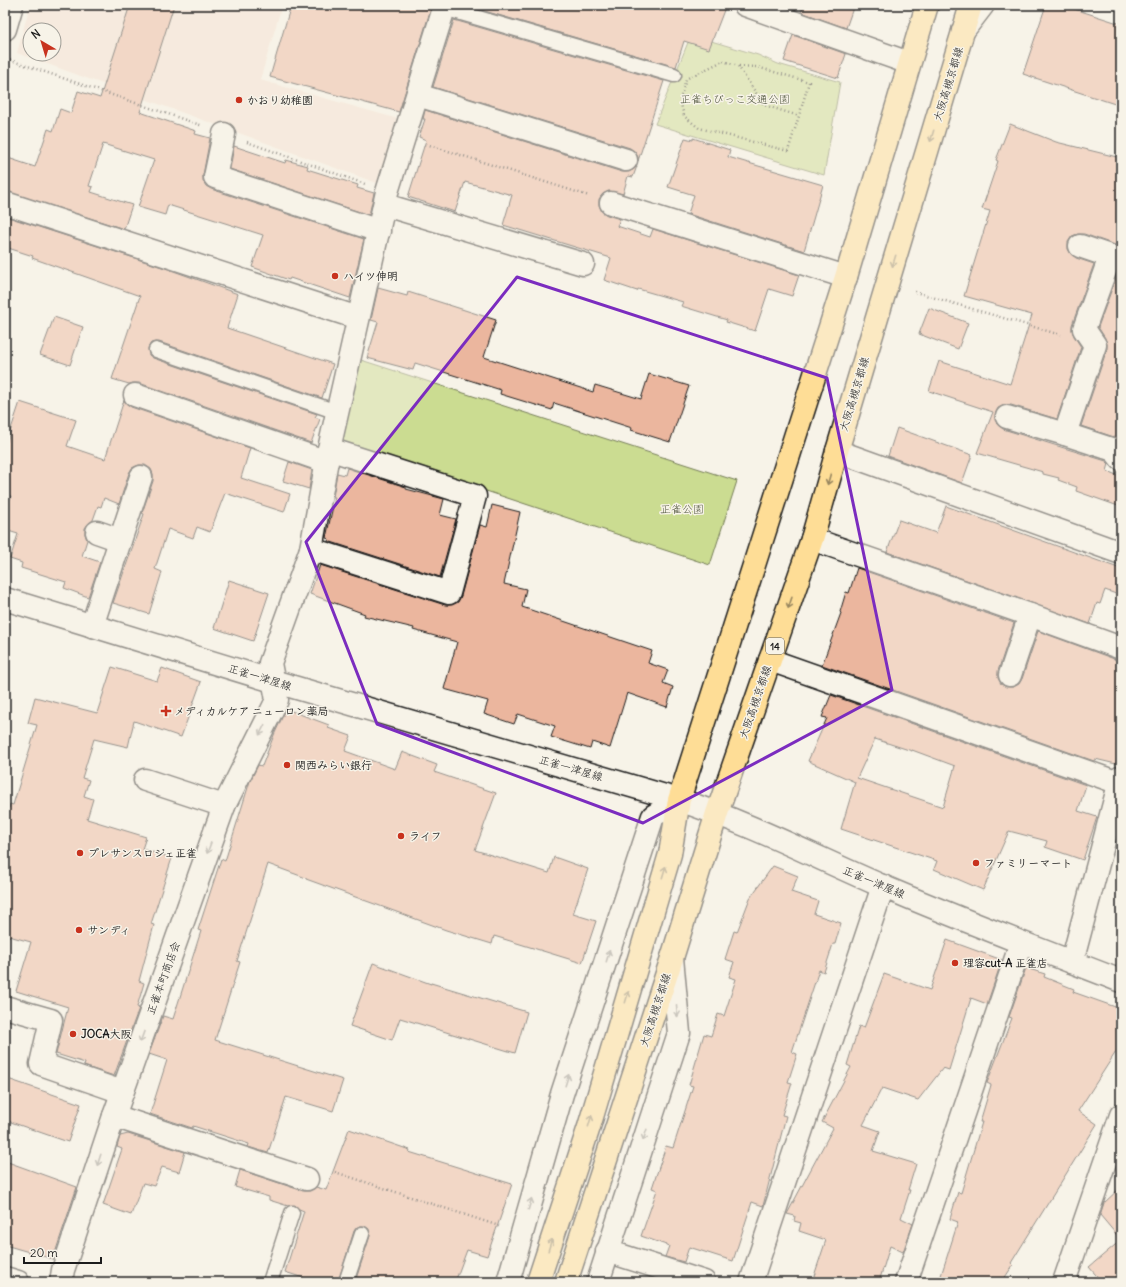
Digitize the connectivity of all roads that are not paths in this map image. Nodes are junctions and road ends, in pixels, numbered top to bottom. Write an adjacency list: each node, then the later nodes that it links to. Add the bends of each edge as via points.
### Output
1 (12, 5): 7 (street)
2 (745, 5): 9 (street)
3 (971, 5): 8 (main road, 大阪高槻京都線 / 14)
4 (983, 5): 8 (street)
5 (445, 6): 10 (lane); 11 (street, 正雀本町商店会)
6 (925, 9): 9 (main road)
7 (5, 29)
8 (964, 31): 28 (main road, 大阪高槻京都線 / 14, one-way to 28)
9 (909, 63): 21 (main road)
10 (674, 75)
11 (418, 95): 13 (street); 14 (street, 正雀本町商店会)
12 (224, 134): 17 (street, via 215,177)
13 (626, 160)
14 (386, 199): 17 (street, 正雀本町商店会); 20 (street)
15 (5, 203): 22 (street)
16 (611, 203): 21 (street)
17 (379, 231): 22 (street, 正雀本町商店会)
18 (1080, 246): 19 (street)
19 (1116, 259): 27 (street, via 1084,329 1095,345)
20 (583, 264)
21 (846, 277): 46 (main road)
22 (358, 318): 25 (street, 正雀本町商店会)
23 (156, 350): 25 (lane)
24 (135, 395): 29 (street)
25 (338, 412): 29 (street, 正雀本町商店会)
26 (1007, 417): 27 (street)
27 (1065, 434): 30 (street, via 1114,450)
28 (837, 451): 33 (main road, 大阪高槻京都線 / 14, one-way to 33); 36 (street)
29 (328, 456): 35 (street, 正雀本町商店会); 35 (street, via 475,496 449,593)
30 (1121, 459)
31 (141, 477): 34 (street)
32 (97, 532): 34 (street)
33 (812, 539): 38 (street); 41 (main road, 大阪高槻京都線 / 14, one-way to 41)
34 (120, 540): 39 (street)
35 (311, 549): 43 (street, 正雀本町商店会, via 270,663)
36 (1121, 553)
37 (5, 599): 39 (street, 正雀一津屋線)
38 (1030, 615): 40 (street); 42 (street)
39 (92, 626): 43 (street, 正雀一津屋線)
40 (1121, 648)
41 (770, 660): 45 (street); 48 (main road, 大阪高槻京都線 / 14)
42 (1010, 675)
43 (273, 681): 46 (street, 正雀一津屋線); 47 (street, 正雀本町商店会, one-way to 47, via 277,700)
44 (145, 780): 47 (street)
45 (1120, 780): 52 (street)
46 (679, 800): 48 (street, 正雀一津屋線); 67 (street, one-way to 46, via 562,1094 653,816); 68 (main road, one-way to 46, via 589,1127 670,854)
47 (224, 806): 55 (street, 正雀本町商店会, one-way to 55)
48 (717, 813): 49 (street, 正雀一津屋線); 51 (main road, 大阪高槻京都線 / 14)
49 (883, 886): 50 (street, 正雀一津屋線); 72 (street)
50 (1021, 943): 52 (street, 正雀一津屋線); 73 (street)
51 (672, 958): 61 (street, one-way to 61, via 679,1032); 69 (main road, 大阪高槻京都線 / 14)
52 (1072, 962): 53 (street, 正雀一津屋線)
53 (1121, 981)
54 (5, 1007): 55 (street, via 51,1020 41,1064)
55 (122, 1092): 57 (street, 正雀本町商店会)
56 (1121, 1115): 74 (street)
57 (114, 1116): 58 (street); 64 (street, 正雀本町商店会, one-way to 64)
58 (307, 1179)
59 (292, 1213): 65 (lane)
60 (362, 1234): 66 (lane)
61 (607, 1251): 70 (street); 71 (street)
62 (5, 1278): 63 (street)
63 (18, 1282)
64 (61, 1282)
65 (270, 1282)
66 (346, 1282)
67 (508, 1282)
68 (538, 1282)
69 (566, 1282)
70 (598, 1282)
71 (704, 1282)
72 (751, 1282)
73 (906, 1282)
74 (1064, 1282)

